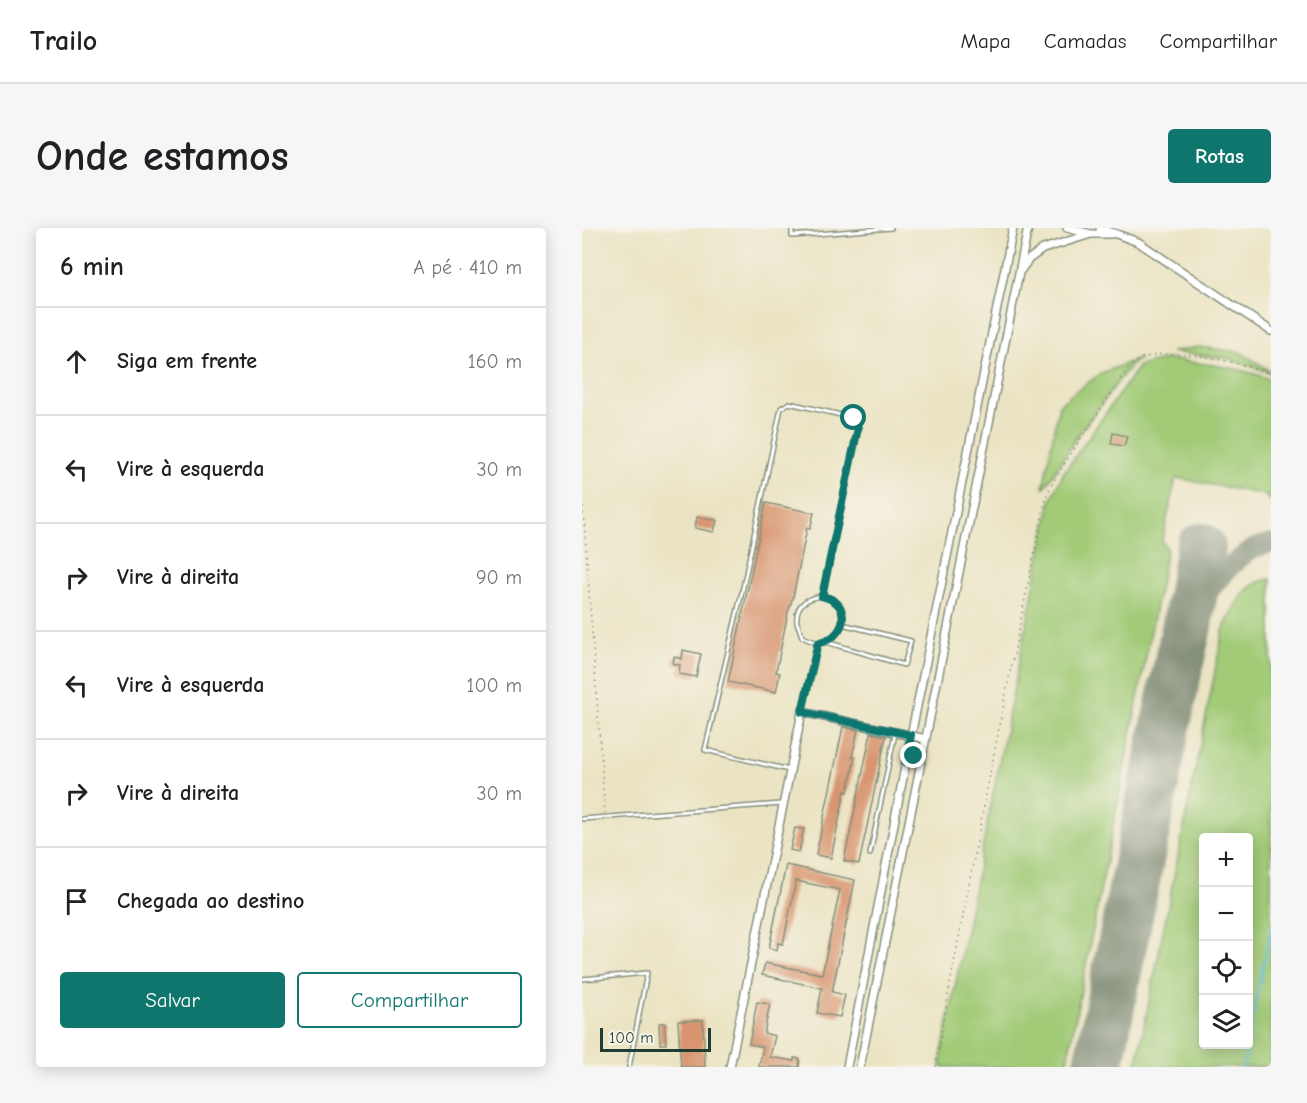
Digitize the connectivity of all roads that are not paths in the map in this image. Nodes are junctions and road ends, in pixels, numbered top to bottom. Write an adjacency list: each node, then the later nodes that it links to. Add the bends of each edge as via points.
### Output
1 (792, 228): 2 (lane, via 792,236)
2 (891, 228)
3 (1013, 228): 15 (street)
4 (1028, 228): 9 (street)
5 (1067, 228): 7 (street)
6 (1100, 228): 8 (street)
7 (1091, 234): 8 (street); 9 (street, via 1043,249 1029,259)
8 (1119, 234): 10 (street, via 1138,242)
9 (1020, 273): 16 (street)
10 (1271, 332)
11 (822, 596): 12 (lane, via 841,609); 14 (lane, via 809,597 799,606 797,621 802,637); 23 (lane, via 858,428 854,418 789,403 781,408 705,750)
12 (842, 624): 13 (lane); 13 (lane, via 911,641 904,664)
13 (826, 642): 14 (lane)
14 (818, 643): 17 (lane)
15 (923, 675): 16 (street, via 931,683); 19 (street)
16 (938, 678): 20 (street)
17 (802, 712): 18 (street); 23 (street)
18 (895, 732): 19 (street); 26 (lane)
19 (911, 735): 20 (street); 21 (street)
20 (926, 738): 22 (street)
21 (906, 762): 22 (street, via 916,756); 30 (street)
22 (921, 764): 31 (street)
23 (790, 770): 24 (street)
24 (783, 804): 25 (lane); 29 (street)
25 (582, 819)
26 (870, 854)
27 (582, 979): 28 (lane, via 646,973)
28 (629, 1067)
29 (730, 1067)
30 (847, 1067)
31 (860, 1067)

